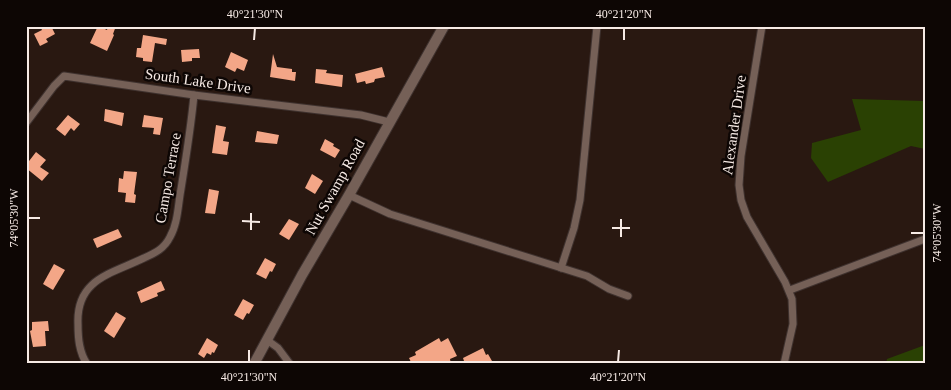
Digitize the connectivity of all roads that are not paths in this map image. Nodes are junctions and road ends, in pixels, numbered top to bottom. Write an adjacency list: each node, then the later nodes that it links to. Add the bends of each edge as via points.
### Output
1 (444, 26): 5 (main road, Nut Swamp Road)
2 (597, 26): 9 (street, via 580,200)
3 (762, 26): 10 (street, Alexander Drive, via 739,185 747,217)
4 (194, 95): 5 (street, South Lake Drive, via 361,115); 6 (street, South Lake Drive, via 64,76); 13 (street, Campo Terrace, via 175,226 159,251 103,276 86,291 78,317 79,344)
5 (389, 122): 7 (main road, Nut Swamp Road)
6 (26, 123)
7 (349, 195): 9 (street, via 390,214); 12 (main road, Nut Swamp Road)
8 (925, 239): 10 (street)
9 (561, 268): 11 (street, via 587,276)
10 (790, 290): 16 (street, Alexander Drive, via 793,324)
11 (628, 296)
12 (267, 340): 14 (main road, Nut Swamp Road); 15 (street)
13 (87, 364)
14 (254, 364)
15 (290, 364)
16 (784, 364)

